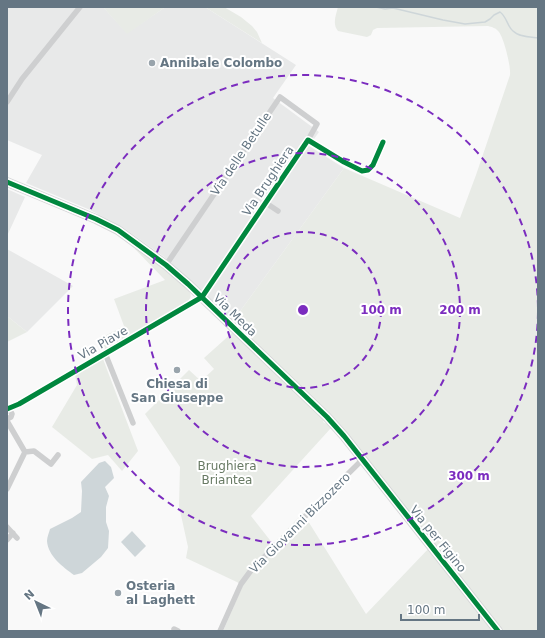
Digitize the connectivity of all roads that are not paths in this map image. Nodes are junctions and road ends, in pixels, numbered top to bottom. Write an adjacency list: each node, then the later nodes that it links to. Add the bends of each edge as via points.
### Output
1 (80, 7): 2 (street, via 22,79)
2 (7, 102)
3 (308, 140): 4 (street, Via Brughiera, via 362,171 373,165); 6 (street, Via Brughiera); 8 (street, Via delle Betulle, via 318,124 280,97)
4 (383, 142)
5 (7, 182): 8 (street, Via Meda, via 118,230)
6 (266, 203): 7 (street); 9 (street, Via Brughiera)
7 (278, 211)
8 (166, 265): 9 (street, Via Meda)
9 (202, 297): 10 (street, Via Piave); 15 (street, Via Meda, via 327,417)
10 (105, 353): 11 (street, Via Piave, via 14,406); 12 (street, Via Piave)
11 (8, 416): 13 (street)
12 (133, 423)
13 (24, 452): 14 (street, via 34,451 51,464); 16 (street)
14 (58, 455)
15 (362, 460): 21 (street, Via Giovanni Bizzozero, via 252,569 241,584); 22 (street, Via per Figino)
16 (7, 489)
17 (7, 527): 18 (street)
18 (12, 532): 19 (street); 20 (street)
19 (17, 538)
20 (7, 540)
21 (220, 631)
22 (498, 631)

